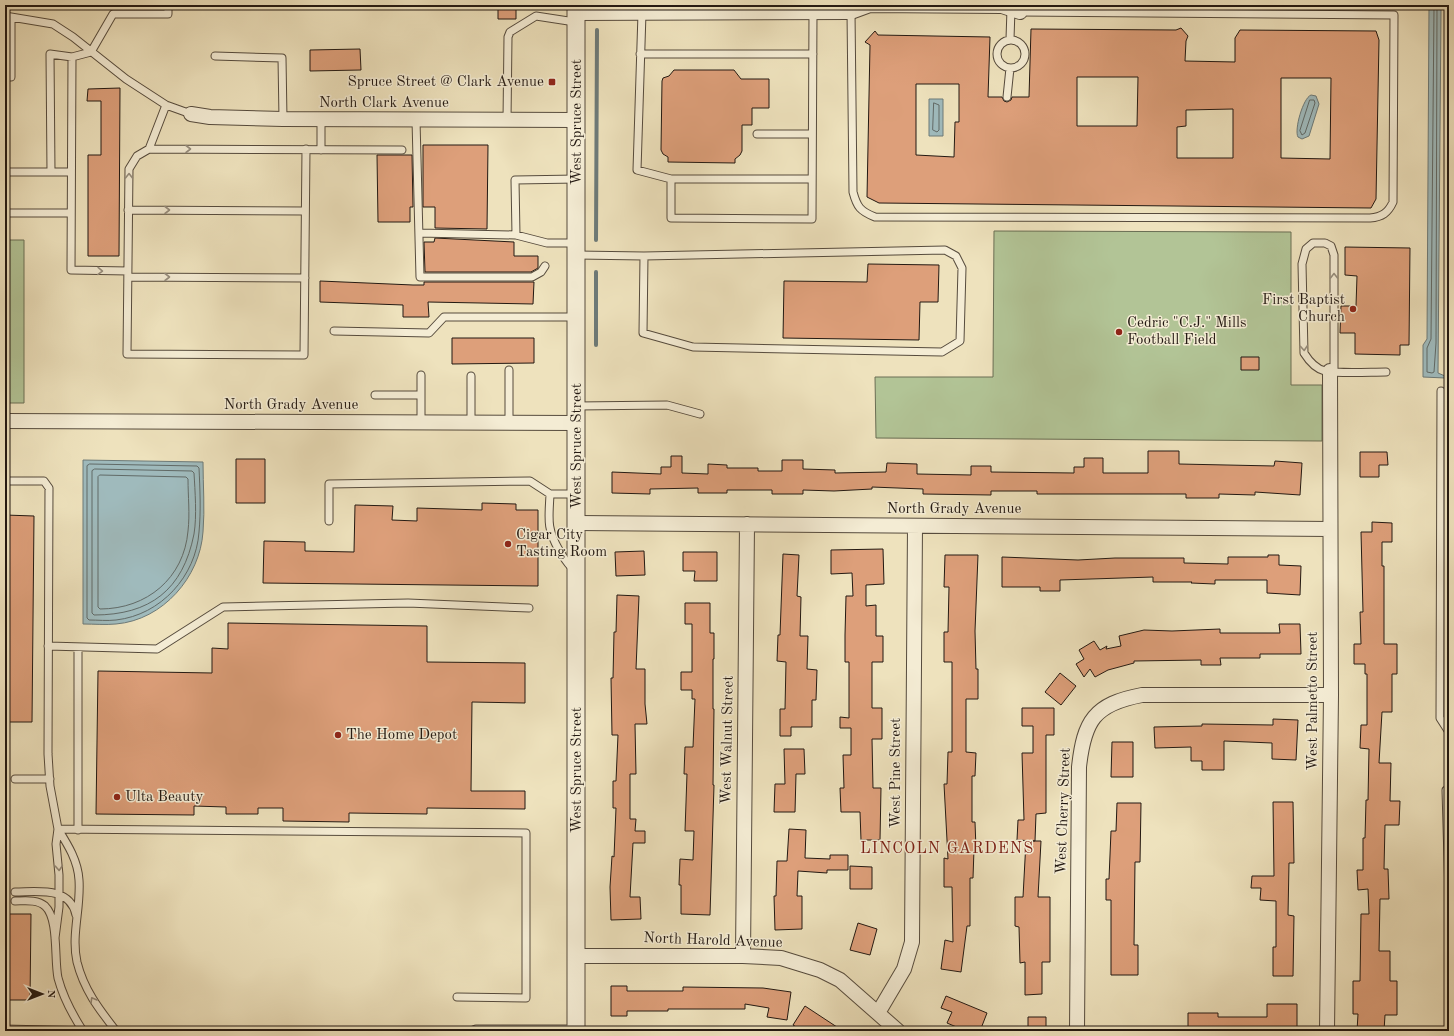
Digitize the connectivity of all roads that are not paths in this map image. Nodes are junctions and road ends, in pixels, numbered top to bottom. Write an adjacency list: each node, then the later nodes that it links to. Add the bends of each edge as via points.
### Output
1 (168, 5): 10 (lane, via 168,14 113,14)
2 (967, 5): 3 (street); 5 (street, via 870,5)
3 (1011, 8): 5 (lane, via 1394,15 1393,202 1389,211 1380,217 1370,218 875,217 856,205 853,192); 9 (lane)
4 (813, 12): 5 (street); 7 (street); 12 (lane)
5 (851, 12)
6 (576, 13): 7 (street); 23 (lane, via 536,16 510,32); 24 (street, West Spruce Street)
7 (642, 13): 11 (lane)
8 (8, 16): 10 (lane, via 53,24); 16 (lane, via 11,77)
9 (1010, 39): 15 (lane, via 1001,42 996,56 1001,64); 15 (lane, via 1019,42 1026,54 1022,63)
10 (91, 52): 14 (lane); 18 (lane)
11 (640, 54): 12 (lane); 35 (lane, via 637,170)
12 (813, 54): 26 (lane)
13 (215, 56): 20 (lane, via 282,58)
14 (72, 58): 32 (lane, via 50,54); 33 (lane)
15 (1010, 68): 17 (lane)
16 (5, 77)
17 (1007, 97)
18 (166, 105): 19 (lane); 27 (lane)
19 (191, 114): 20 (street, North Clark Avenue)
20 (283, 119): 21 (street, North Clark Avenue)
21 (321, 119): 22 (street, North Clark Avenue); 29 (lane)
22 (416, 120): 23 (street, North Clark Avenue); 41 (lane)
23 (507, 120): 24 (street, North Clark Avenue)
24 (577, 120): 34 (street, West Spruce Street)
25 (758, 134): 26 (lane)
26 (812, 134): 36 (lane)
27 (149, 149): 28 (lane, one-way to 28); 37 (lane, one-way to 27, via 129,169 137,156)
28 (306, 149): 29 (lane); 38 (lane)
29 (321, 150): 30 (lane)
30 (402, 150)
31 (5, 172): 32 (lane)
32 (51, 172): 33 (lane)
33 (71, 172): 40 (lane)
34 (577, 179): 42 (lane, via 515,180); 43 (street, West Spruce Street)
35 (672, 179): 36 (lane); 36 (lane, via 671,218 804,219 812,219)
36 (812, 179)
37 (128, 210): 38 (lane, one-way to 38); 46 (lane)
38 (305, 211): 47 (lane)
39 (5, 213): 40 (lane)
40 (70, 213): 46 (lane, one-way to 46, via 71,270)
41 (419, 233): 42 (lane); 45 (lane, via 420,277 532,277 542,272)
42 (516, 235): 43 (lane)
43 (577, 249): 44 (lane); 48 (street, West Spruce Street)
44 (644, 256): 44 (lane, via 945,250 956,256 962,268 960,341 942,352 693,347 643,333)
45 (545, 266)
46 (128, 274): 47 (lane, one-way to 47); 47 (lane, via 128,354 304,355)
47 (305, 278)
48 (577, 317): 49 (lane, via 444,317 429,333); 58 (street, West Spruce Street)
49 (334, 331)
50 (509, 370): 64 (lane)
51 (1332, 371): 51 (lane, one-way to 51, via 1334,255 1331,246 1313,243 1306,249 1302,264 1304,353 1308,361 1315,366); 52 (lane); 73 (street, West Palmetto Street)
52 (1386, 372)
53 (421, 375): 57 (lane)
54 (471, 376): 63 (lane)
55 (1441, 391): 60 (lane)
56 (375, 395): 57 (lane)
57 (421, 395): 62 (lane)
58 (577, 406): 59 (lane, via 667,405); 65 (street, West Spruce Street)
59 (700, 414)
60 (1445, 414): 75 (lane)
61 (5, 421): 62 (street, North Grady Avenue)
62 (421, 422): 63 (street, North Grady Avenue)
63 (471, 423): 64 (street, North Grady Avenue)
64 (509, 423): 65 (street, North Grady Avenue)
65 (577, 423): 68 (street, West Spruce Street)
66 (5, 480): 78 (lane, via 44,480 49,488)
67 (550, 494): 68 (lane); 69 (lane, via 530,481 329,484); 74 (lane, via 548,526 551,537 568,564)
68 (577, 494): 70 (street, West Spruce Street)
69 (329, 521)
70 (577, 523): 71 (street, North Grady Avenue); 74 (street, West Spruce Street)
71 (747, 524): 72 (street, North Grady Avenue); 94 (street, West Walnut Street)
72 (915, 526): 73 (street, North Grady Avenue); 96 (street, West Pine Street, via 912,942 904,969)
73 (1330, 528): 80 (street, West Palmetto Street)
74 (577, 573): 93 (street, West Spruce Street)
75 (1441, 582): 76 (lane); 81 (lane, via 1440,718)
76 (1449, 582)
77 (529, 608): 79 (lane, via 408,603 223,607 157,649)
78 (48, 646): 79 (lane); 83 (lane)
79 (78, 647): 86 (lane)
80 (1331, 695): 104 (street, West Cherry Street, via 1142,695 1109,704 1088,724 1079,767); 105 (street, West Palmetto Street)
81 (1449, 732)
82 (15, 779): 83 (lane)
83 (50, 780): 85 (lane)
84 (1449, 789): 89 (lane, via 1446,790)
85 (58, 830): 86 (lane); 88 (lane, one-way to 88, via 56,844); 91 (lane, via 72,855 79,879)
86 (78, 830): 95 (lane, via 526,833 526,998)
87 (15, 892): 88 (lane)
88 (59, 894): 91 (lane, via 71,903); 92 (lane)
89 (1449, 895)
90 (15, 901): 92 (lane, via 31,901 44,906 51,916)
91 (76, 917): 101 (lane, one-way to 91, via 94,1004 83,982 77,961)
92 (55, 938): 99 (lane, via 56,962 62,990)
93 (577, 956): 94 (street, North Harold Avenue); 98 (street, West Spruce Street)
94 (743, 956): 96 (street, North Harold Avenue, via 781,958 820,970 840,980)
95 (457, 997)
96 (878, 1013): 103 (street, North Harold Avenue)
97 (5, 1029): 99 (lane)
98 (576, 1030): 102 (lane)
99 (83, 1031): 100 (lane)
100 (91, 1031)
101 (116, 1031)
102 (471, 1031)
103 (898, 1031)
104 (1078, 1031)
105 (1327, 1031)

